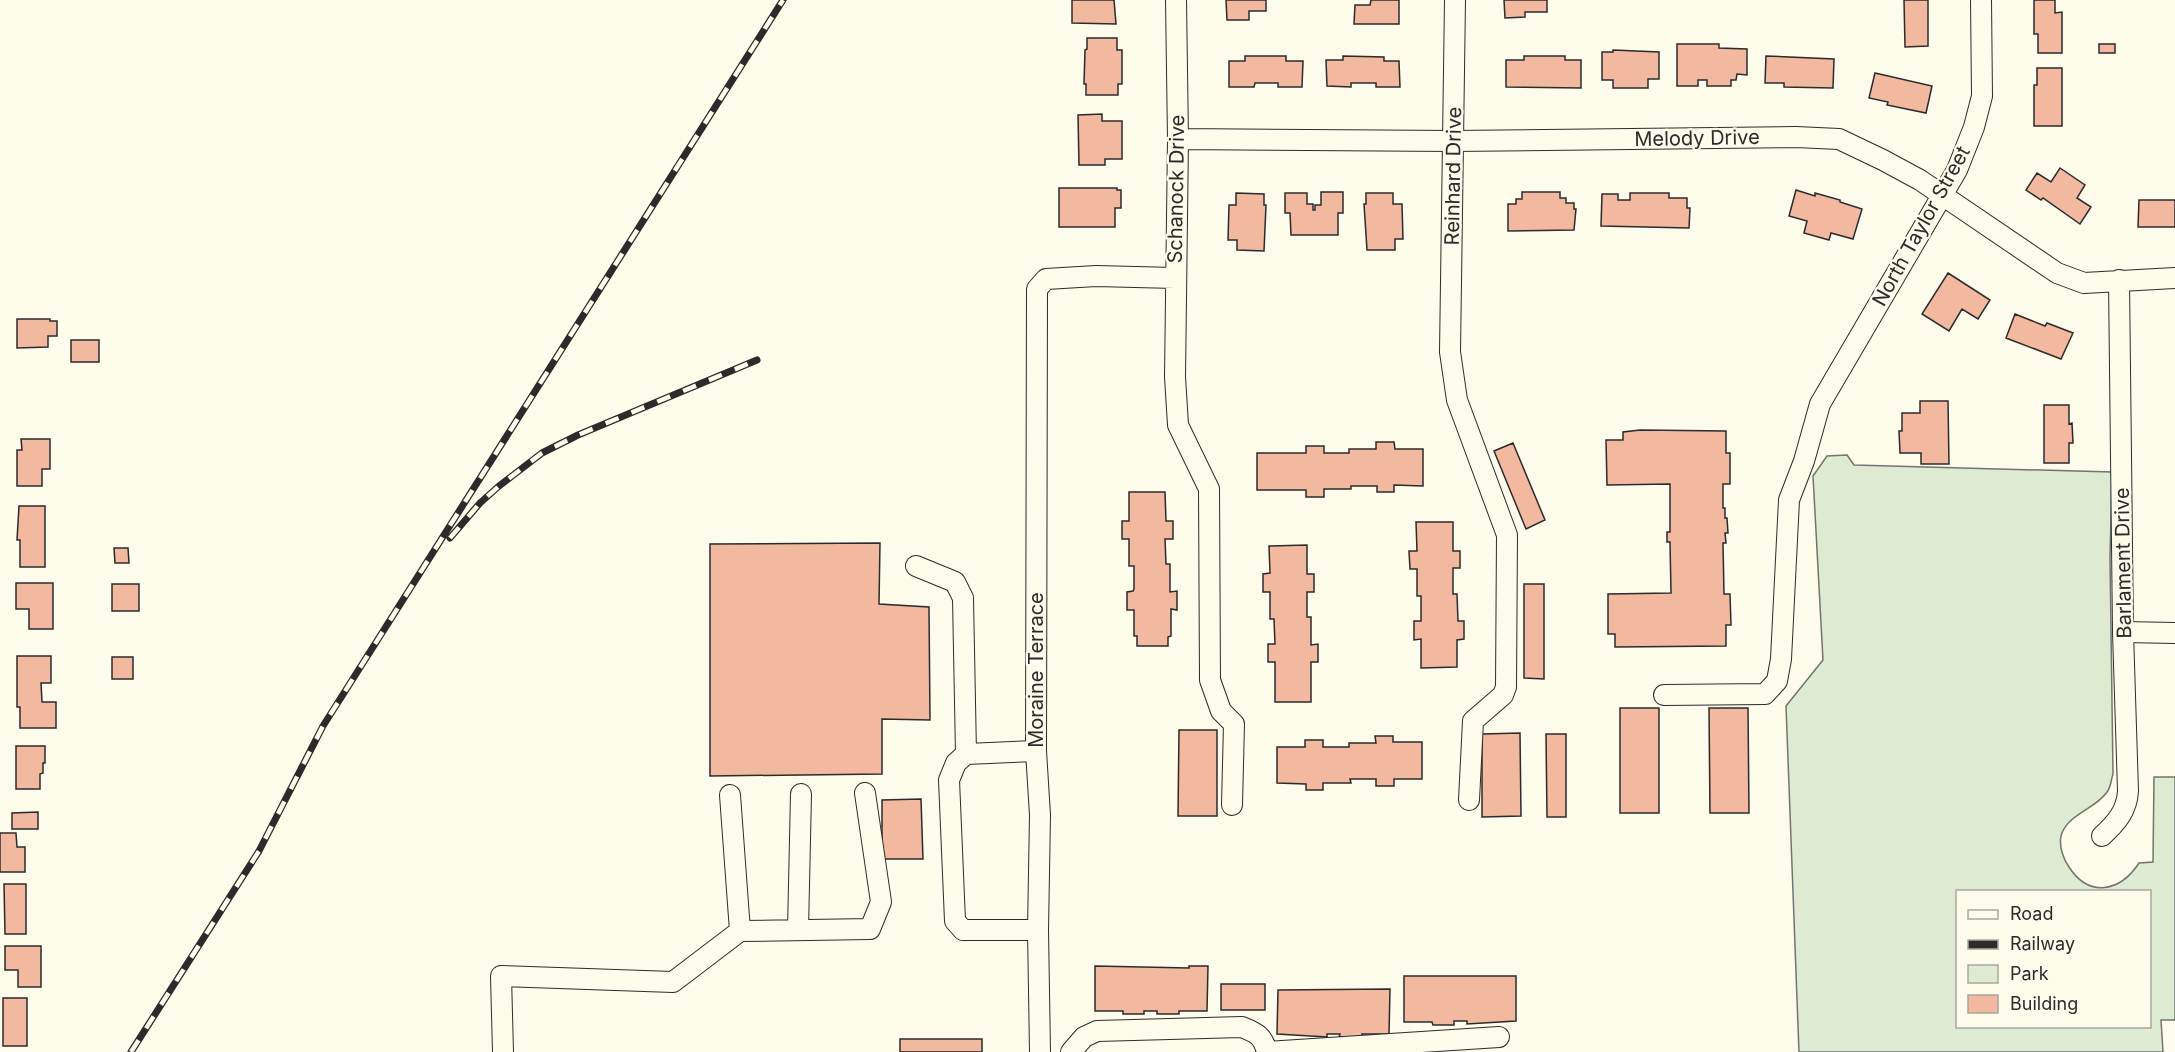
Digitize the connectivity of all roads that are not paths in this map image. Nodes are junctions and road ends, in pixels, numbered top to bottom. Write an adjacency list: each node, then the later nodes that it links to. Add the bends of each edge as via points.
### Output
1 (1176, 0): 4 (street, Schanock Drive)
2 (1455, 0): 5 (street, Reinhard Drive)
3 (1981, 0): 6 (street, North Taylor Street, via 1982,96 1957,170)
4 (1178, 139): 5 (street, Melody Drive); 7 (street, Schanock Drive)
5 (1453, 141): 6 (street, Melody Drive, via 1839,139); 19 (street, Reinhard Drive, via 1450,352 1457,400 1507,535 1506,687 1503,695 1473,720)
6 (1942, 195): 9 (street, Melody Drive, via 2057,273 2084,283); 13 (street, North Taylor Street, via 1820,404 1789,500 1777,681 1765,694)
7 (1175, 278): 14 (street, Moraine Terrace, via 1046,279 1037,289); 20 (street, Schanock Drive, via 1178,425 1209,489 1210,680 1221,711 1234,724)
8 (2175, 278): 9 (street, Melody Drive)
9 (2120, 280): 11 (street, Barlament Drive)
10 (916, 566): 15 (street, via 955,582 963,598)
11 (2124, 632): 12 (street); 21 (street, Barlament Drive, via 2128,800 2115,824)
12 (2175, 633)
13 (1664, 695)
14 (1036, 751): 15 (street); 23 (street, Moraine Terrace, via 1040,815)
15 (966, 754): 23 (street, via 956,763 949,780 955,921 963,930)
16 (865, 793): 22 (street, via 881,902 870,929)
17 (801, 794): 22 (street)
18 (730, 795): 24 (street)
19 (1469, 800)
20 (1232, 805)
21 (2103, 836)
22 (798, 930): 24 (street)
23 (1038, 930): 27 (street, Moraine Terrace)
24 (740, 932): 26 (street, via 673,982 501,976)
25 (1499, 1037): 29 (street)
26 (503, 1052)
27 (1045, 1052)
28 (1071, 1052): 29 (street, via 1084,1037 1097,1031 1242,1027 1259,1034)
29 (1267, 1052)

